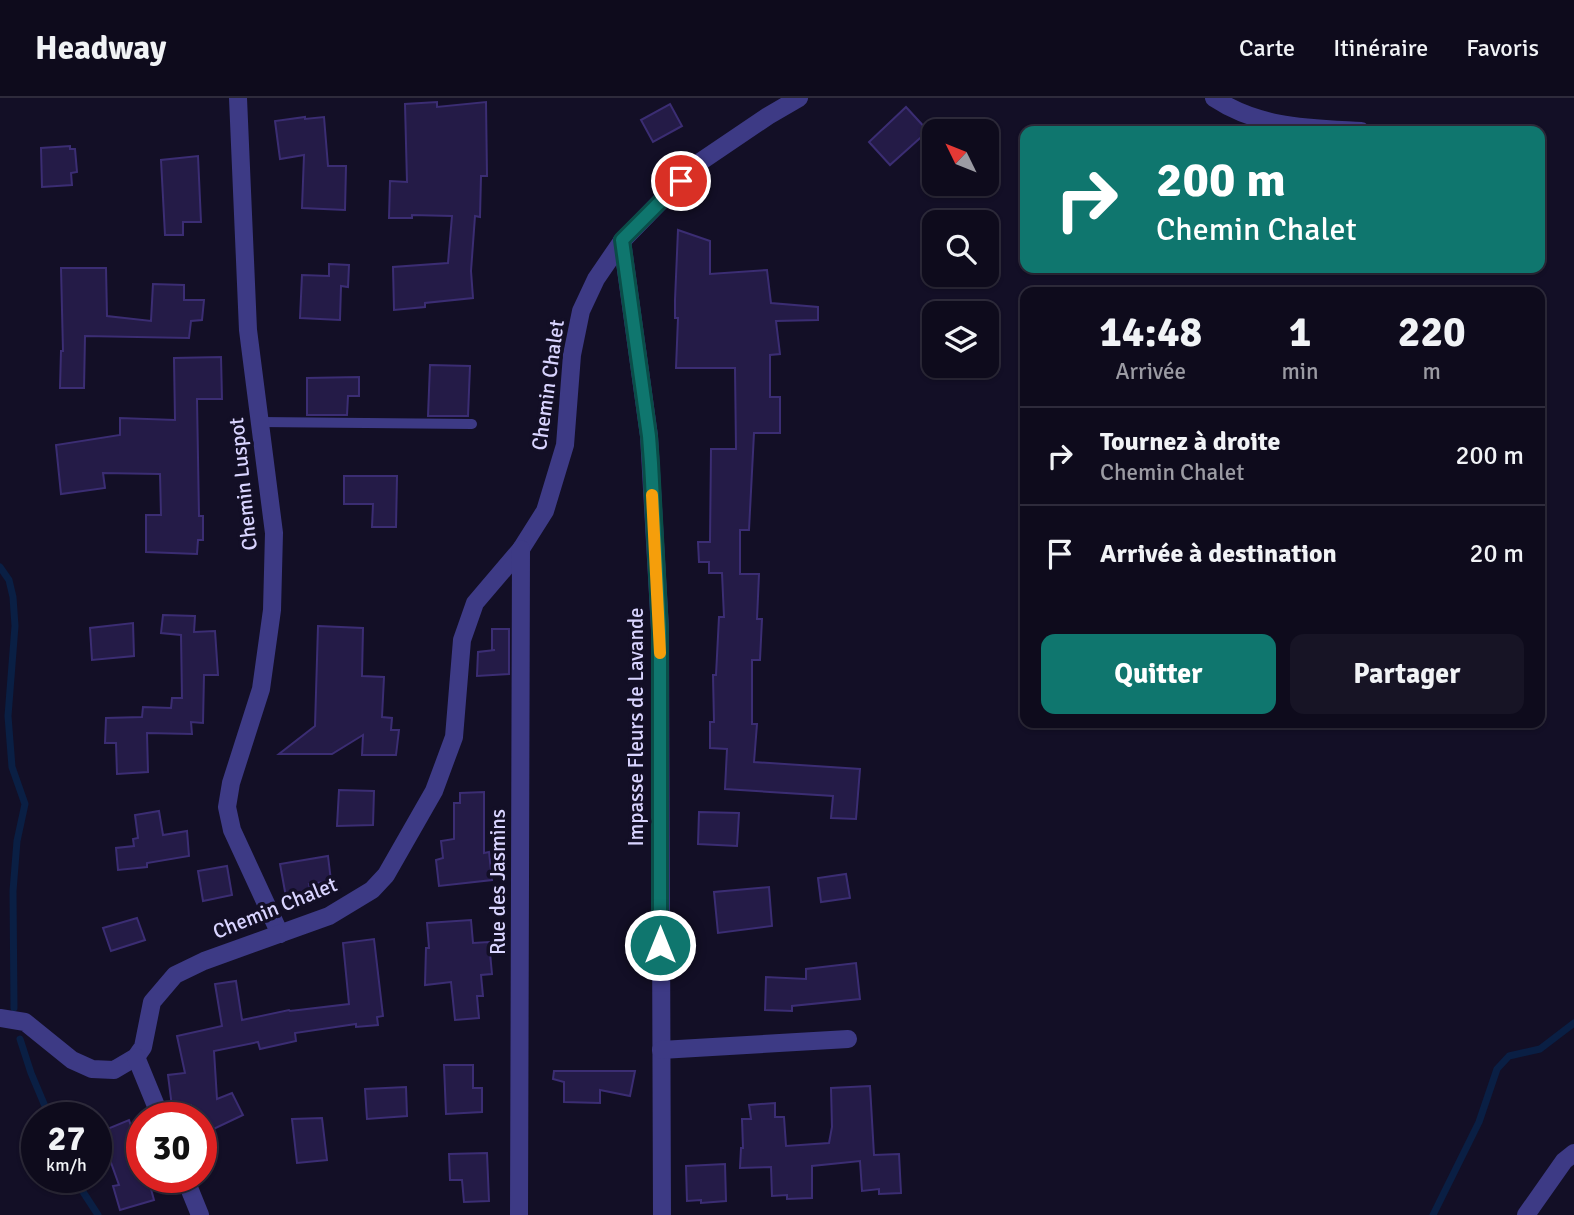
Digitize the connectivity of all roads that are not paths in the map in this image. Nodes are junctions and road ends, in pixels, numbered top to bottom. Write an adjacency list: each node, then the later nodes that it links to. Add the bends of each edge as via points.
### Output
1 (238, 98): 6 (street, Chemin Luspot, via 248,330)
2 (799, 98): 5 (street, Chemin Chalet, via 697,164)
3 (1214, 98): 4 (street, via 1252,118)
4 (1283, 126)
5 (622, 240): 8 (street, Chemin Chalet, via 596,279 582,311 572,355 565,445 545,511); 12 (street, Impasse Fleurs de Lavande, via 649,436 660,630)
6 (260, 422): 7 (lane); 9 (street, Chemin Luspot, via 274,533 272,610 261,689 227,807 232,830)
7 (472, 424)
8 (521, 549): 9 (street, Chemin Chalet, via 475,603 462,640 454,737 434,791 386,875 372,890 329,916); 18 (street, Rue des Jasmins)
9 (280, 934): 13 (street, Chemin Chalet, via 175,975 152,1002 143,1047)
10 (0, 1018): 13 (street, via 25,1022 72,1060 92,1069 114,1070)
11 (848, 1039): 12 (street)
12 (660, 1050): 19 (street, Impasse Fleurs de Lavande)
13 (136, 1057): 14 (street)
14 (154, 1102)
15 (1574, 1153): 20 (street)
16 (191, 1193): 17 (street)
17 (200, 1215)
18 (519, 1215)
19 (662, 1215)
20 (1526, 1215)

